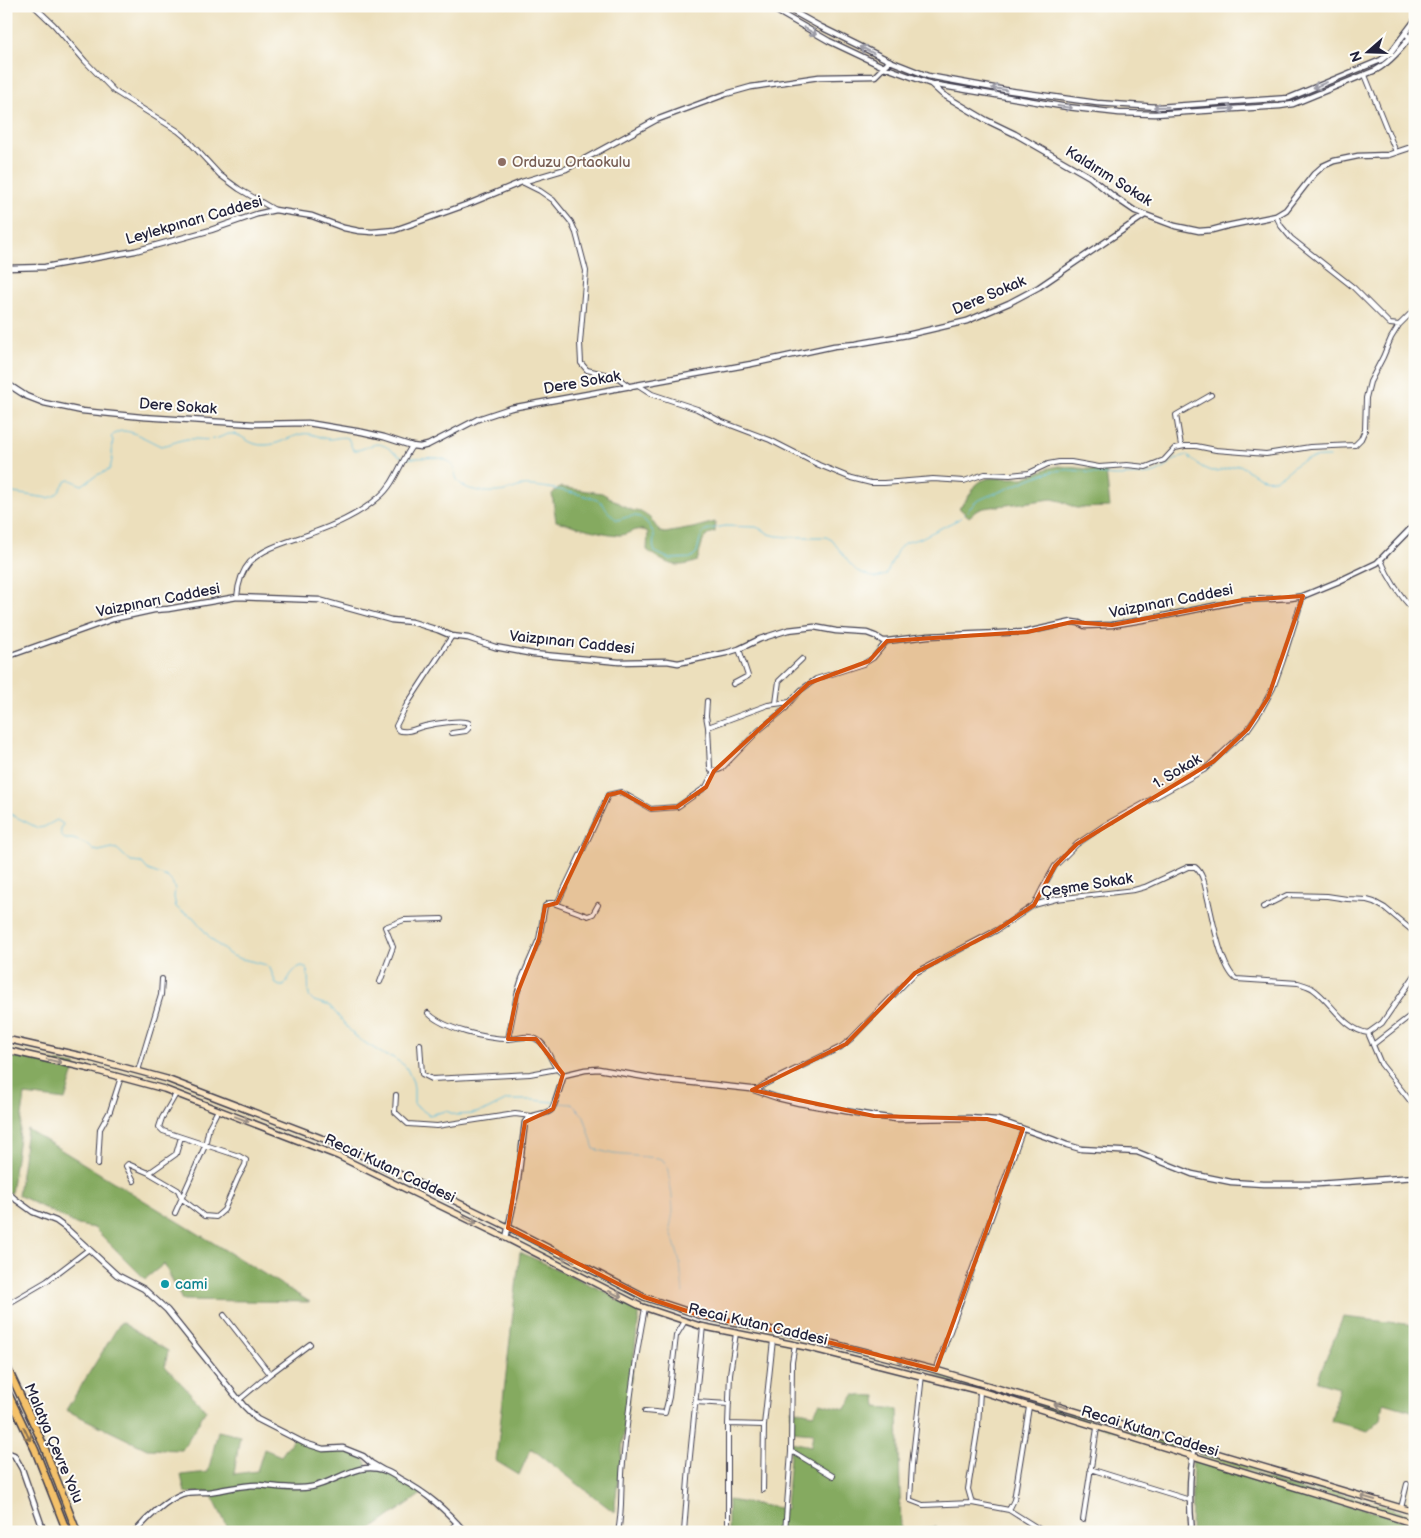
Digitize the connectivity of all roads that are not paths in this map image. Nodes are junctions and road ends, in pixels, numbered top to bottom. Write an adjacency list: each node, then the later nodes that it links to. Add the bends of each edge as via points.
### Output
1 (34, 6): 17 (street, via 114,91 178,131 220,175)
2 (768, 6): 10 (street, Kaldırım Sokak, one-way to 10, via 811,32)
3 (783, 6): 9 (street, one-way to 3)
4 (1415, 20): 6 (street)
5 (1415, 31): 7 (street)
6 (1405, 33): 7 (street); 12 (street, one-way to 12, via 1381,60 1289,98 1158,107 1072,100)
7 (1410, 38): 8 (street); 11 (street, via 1388,63)
8 (1415, 48)
9 (890, 61): 10 (street, Leylekpınarı Caddesi); 12 (street)
10 (884, 68): 13 (street, Kaldırım Sokak); 16 (street, Leylekpınarı Caddesi, via 875,76 819,77 726,94 656,120 566,169)
11 (1365, 75): 13 (street, one-way to 11, via 1067,107 1155,114 1292,104); 15 (street)
12 (928, 76): 13 (street)
13 (931, 84): 18 (street, Kaldırım Sokak, via 986,120 1075,168 1124,204)
14 (1415, 146): 15 (street)
15 (1396, 152): 19 (street, via 1351,157 1324,166 1286,210)
16 (522, 182): 17 (street, Leylekpınarı Caddesi, via 388,232 359,231 312,216); 25 (street, via 552,200 576,233 586,271 581,363 587,370 617,377)
17 (275, 210): 20 (street, Leylekpınarı Caddesi, via 135,250 45,267)
18 (1145, 215): 19 (street, Kaldırım Sokak, via 1175,226 1206,231); 24 (street, Dere Sokak, via 1039,287 967,321)
19 (1276, 216): 22 (street, via 1291,238 1353,287 1390,324)
20 (6, 268)
21 (1415, 309): 22 (street)
22 (1399, 325): 28 (street, via 1370,382 1365,404 1365,430 1355,445 1310,447 1266,454)
23 (6, 383): 27 (street, Dere Sokak, via 39,401 82,410 142,418 254,424 308,423 384,436)
24 (638, 385): 25 (street, Dere Sokak); 28 (street, via 652,394 770,440 812,462 871,483 933,479 964,481 985,474 1029,473 1059,462 1092,467 1146,467 1164,460)
25 (630, 387): 27 (street, Dere Sokak, via 511,408 469,423 428,445)
26 (1211, 395): 28 (street, via 1176,415)
27 (412, 446): 32 (street, via 386,491 365,508 281,544 252,561 242,574)
28 (1181, 446)
29 (1415, 524): 30 (street, Vaizpınarı Caddesi)
30 (1381, 560): 31 (street, Vaizpınarı Caddesi); 33 (street, via 1388,577)
31 (1303, 596): 35 (street, Vaizpınarı Caddesi, via 1243,600 1112,625 1085,626 1072,622 1027,632 928,636); 48 (street, 1. Sokak, via 1273,688 1248,728 1204,770 1077,844 1055,866)
32 (237, 597): 34 (street, Vaizpınarı Caddesi, via 318,600 391,620 412,622); 37 (street, Vaizpınarı Caddesi, via 112,619)
33 (1415, 612)
34 (452, 636): 36 (street, Vaizpınarı Caddesi, via 532,654 619,662 678,663); 44 (street, via 396,726 404,732 461,720 468,723 466,731)
35 (887, 642): 36 (street, Vaizpınarı Caddesi, via 867,633 814,627 773,634); 41 (street, via 873,658 816,679)
36 (739, 649): 39 (street, via 748,676)
37 (6, 657)
38 (802, 659): 42 (street, via 779,681)
39 (733, 684)
40 (707, 701): 43 (street)
41 (790, 702): 42 (street); 45 (street, via 721,769)
42 (776, 703): 43 (street)
43 (708, 727): 45 (street, via 710,767)
44 (452, 733)
45 (714, 771): 46 (street, via 706,787 677,807 651,809 621,792 608,795)
46 (557, 904): 47 (street, via 588,916); 58 (street, via 549,902 545,906 540,939 520,986)
47 (598, 905)
48 (1034, 905): 57 (street, Çeşme Sokak, via 1056,899 1134,890 1195,867 1205,884 1222,953 1233,976 1307,986 1356,1029); 67 (street, Çeşme Sokak, via 997,930 916,973 841,1047 758,1089)
49 (1263, 907): 51 (street, via 1287,895 1367,900 1386,908)
50 (442, 919): 54 (street, via 404,920 386,927 392,947)
51 (1415, 933)
52 (1415, 975): 57 (street, via 1382,1023)
53 (162, 979): 64 (street, via 161,995)
54 (380, 982)
55 (1415, 1012): 61 (street)
56 (428, 1013): 58 (street, via 457,1030)
57 (1368, 1033): 61 (street)
58 (508, 1039): 63 (street, via 536,1039)
59 (6, 1040): 64 (main road, Recai Kutan Caddesi)
60 (420, 1044): 63 (street, via 422,1074 432,1079 530,1074)
61 (1374, 1044): 70 (street, via 1381,1064)
62 (6, 1050): 66 (main road, Recai Kutan Caddesi, one-way to 66)
63 (556, 1069): 65 (street)
64 (138, 1071): 83 (main road, Recai Kutan Caddesi, via 342,1146)
65 (564, 1075): 67 (street, via 598,1069 657,1080); 72 (street, via 551,1110)
66 (121, 1077): 68 (main road, Recai Kutan Caddesi); 76 (street, via 110,1111 100,1129)
67 (751, 1089): 73 (street, via 799,1103 874,1116 987,1119)
68 (176, 1094): 71 (main road, Recai Kutan Caddesi); 74 (street, via 159,1127)
69 (396, 1095): 72 (street, via 395,1112 408,1124 437,1126 515,1114)
70 (1415, 1107)
71 (218, 1110): 75 (street, via 209,1127); 84 (main road, Recai Kutan Caddesi, one-way to 84, via 338,1156)
72 (531, 1116): 83 (street, via 525,1122 517,1188)
73 (1023, 1129): 78 (street, via 1081,1149 1137,1152 1192,1174 1231,1182 1318,1184); 96 (street)
74 (181, 1137): 75 (street); 77 (street, via 176,1154)
75 (205, 1146): 81 (street); 81 (street, via 238,1156 246,1160 245,1165 224,1210 216,1217 204,1216)
76 (98, 1165)
77 (149, 1173): 79 (street, via 128,1164 126,1168); 81 (street, via 178,1190)
78 (1415, 1177)
79 (134, 1181)
80 (6, 1191): 85 (street, via 33,1212 56,1221)
81 (182, 1199): 82 (street)
82 (175, 1212)
83 (508, 1228): 84 (street); 96 (main road, Recai Kutan Caddesi, one-way to 83, via 808,1337 702,1316 641,1295)
84 (506, 1238): 87 (main road, Recai Kutan Caddesi, one-way to 87)
85 (89, 1249): 86 (street, via 47,1281); 101 (street, via 117,1275 144,1289 167,1310)
86 (6, 1305)
87 (644, 1308): 89 (main road, Recai Kutan Caddesi); 132 (street, via 624,1449)
88 (224, 1315): 97 (street)
89 (685, 1321): 90 (main road, Recai Kutan Caddesi); 105 (street, via 676,1336 665,1413)
90 (703, 1326): 91 (main road, Recai Kutan Caddesi); 102 (street)
91 (736, 1333): 92 (main road, Recai Kutan Caddesi); 103 (street)
92 (774, 1340): 94 (main road, Recai Kutan Caddesi); 107 (street)
93 (310, 1344): 97 (street)
94 (795, 1344): 98 (main road, Recai Kutan Caddesi); 111 (street)
95 (6, 1365): 128 (highway, Malatya Çevre Yolu, via 43,1444)
96 (936, 1370): 109 (main road, Recai Kutan Caddesi, one-way to 96)
97 (270, 1374): 101 (street)
98 (922, 1376): 100 (main road, Recai Kutan Caddesi); 119 (street, via 910,1500 923,1505)
99 (6, 1389): 127 (highway, Malatya Çevre Yolu, one-way to 127)
100 (980, 1392): 104 (main road, Recai Kutan Caddesi); 119 (street, via 968,1489)
101 (239, 1400): 114 (street, via 257,1419 304,1443 324,1449 343,1448 364,1456)
102 (695, 1402): 103 (street); 133 (street)
103 (729, 1404): 106 (street)
104 (1028, 1407): 108 (main road, Recai Kutan Caddesi); 121 (street, via 1014,1500)
105 (645, 1411)
106 (728, 1424): 107 (street); 134 (street)
107 (764, 1425): 117 (street)
108 (1097, 1428): 112 (main road, Recai Kutan Caddesi); 113 (street)
109 (1196, 1446): 112 (street); 120 (main road, Recai Kutan Caddesi, one-way to 109)
110 (6, 1452): 126 (street, via 14,1455 22,1469)
111 (791, 1452): 115 (street); 135 (street)
112 (1193, 1457): 118 (street); 125 (main road, Recai Kutan Caddesi)
113 (1090, 1469): 118 (street); 123 (street)
114 (383, 1470): 124 (street, via 440,1504); 129 (street, via 356,1470 311,1487 256,1485 185,1493 172,1498)
115 (833, 1476)
116 (1407, 1484): 120 (street)
117 (763, 1490)
118 (1190, 1500): 137 (street)
119 (972, 1503): 121 (street)
120 (1401, 1508): 122 (main road, Recai Kutan Caddesi)
121 (1009, 1510): 136 (street)
122 (1415, 1512)
123 (1083, 1520)
124 (457, 1523): 130 (street); 131 (street)
125 (1415, 1524)
126 (44, 1532)
127 (68, 1532)
128 (78, 1532)
129 (135, 1532)
130 (447, 1532)
131 (464, 1532)
132 (618, 1532)
133 (684, 1532)
134 (728, 1532)
135 (785, 1532)
136 (1044, 1532)
137 (1192, 1532)

